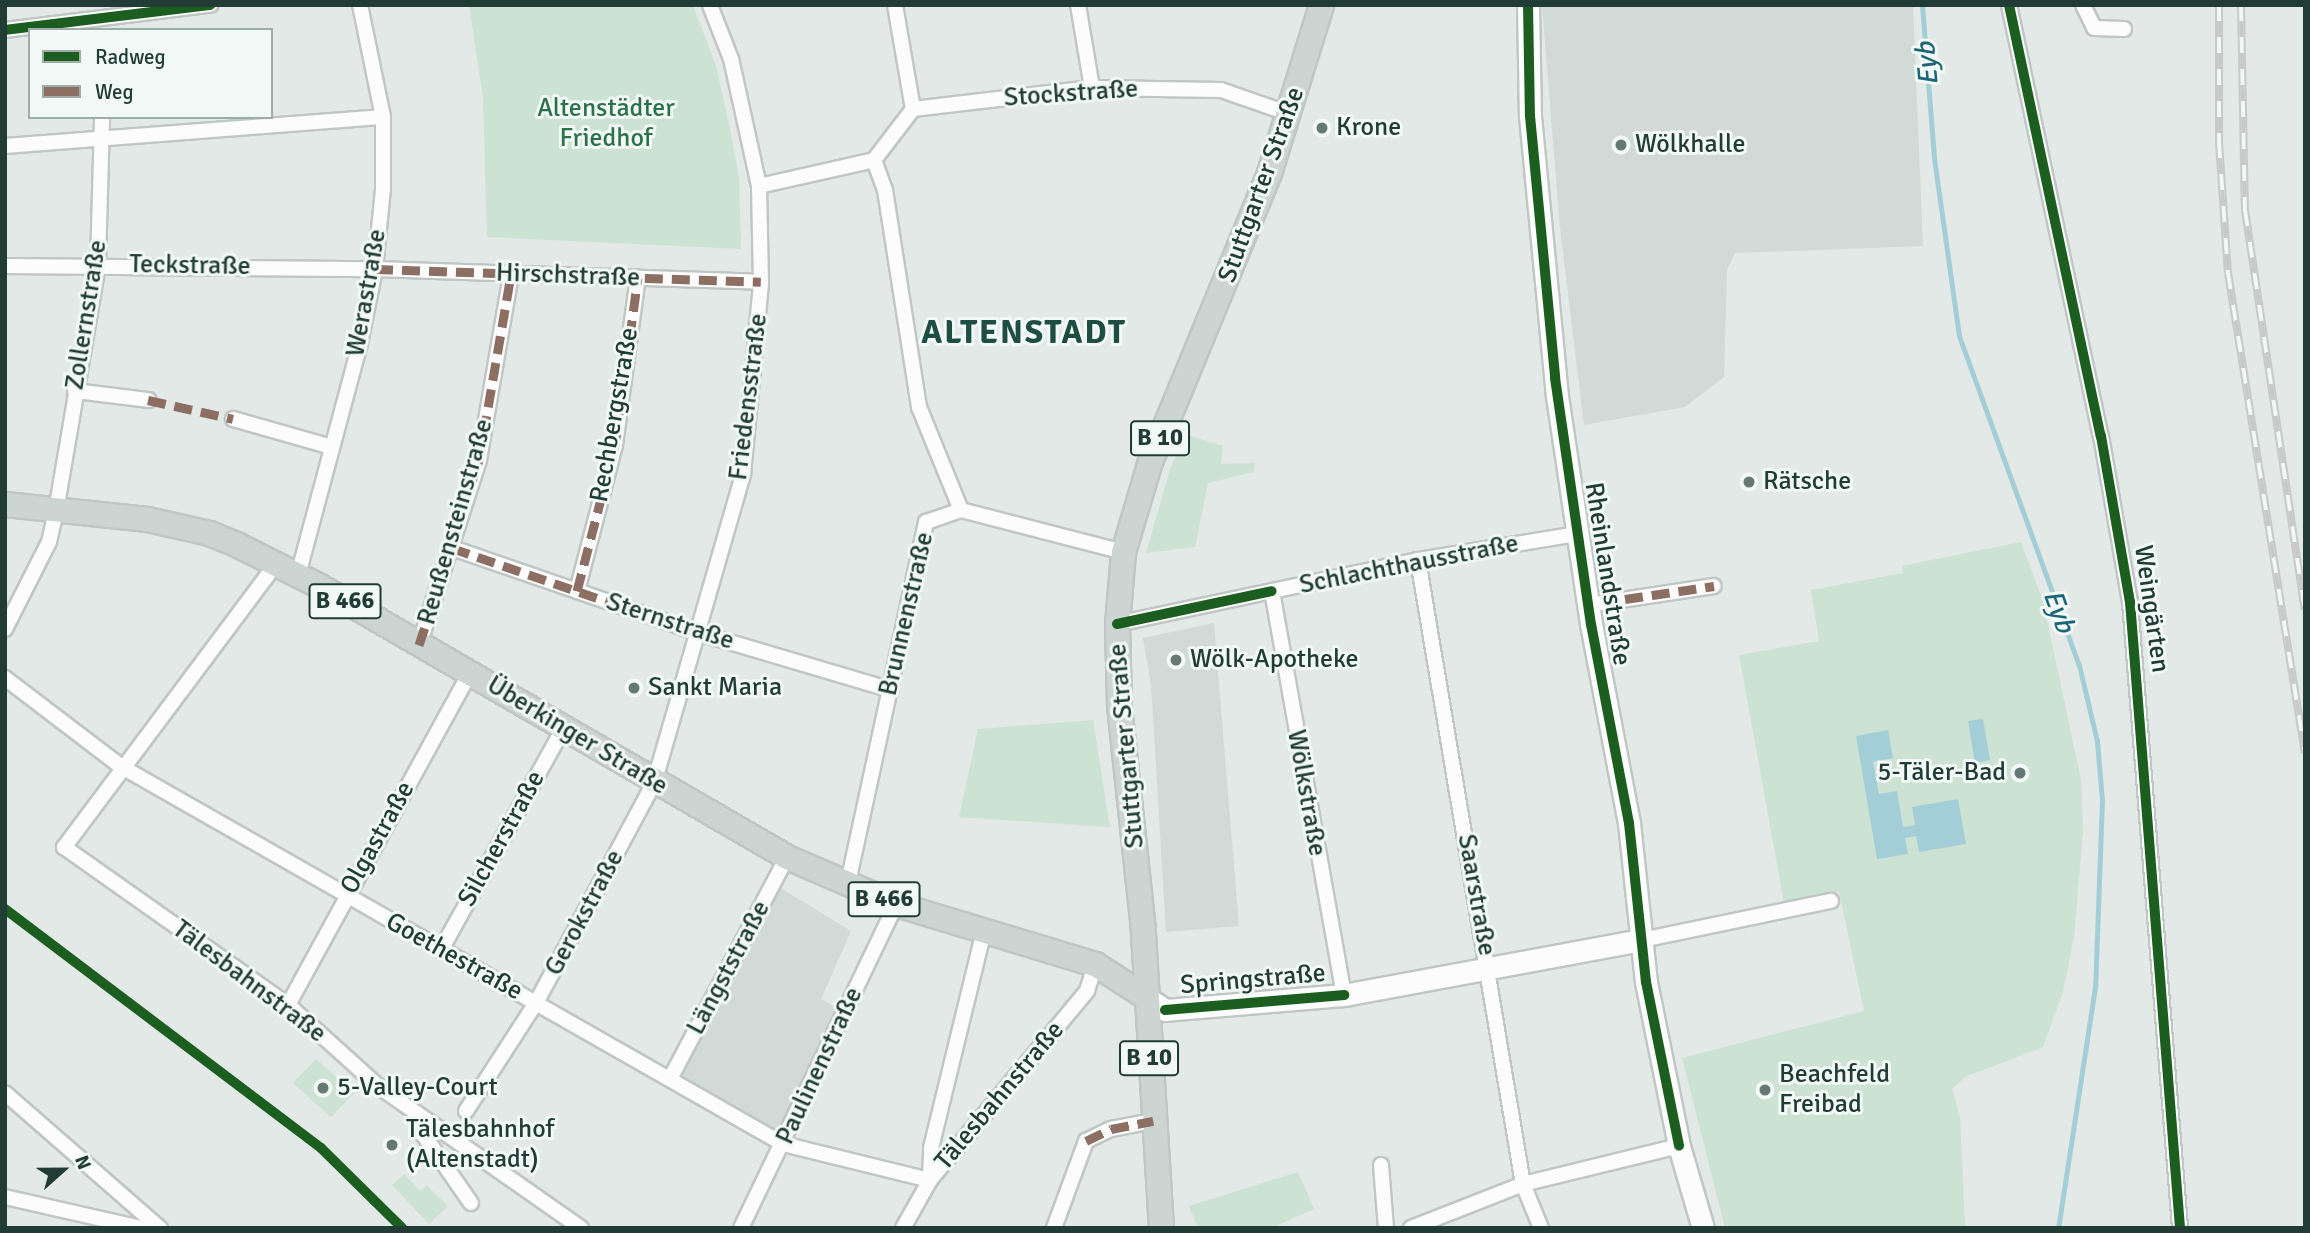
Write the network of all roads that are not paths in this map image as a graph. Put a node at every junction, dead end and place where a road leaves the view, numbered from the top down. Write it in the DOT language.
graph roads {
  1 [pos="210,5"];
  2 [pos="360,5"];
  3 [pos="710,5"];
  4 [pos="895,5"];
  5 [pos="1078,5"];
  6 [pos="1321,5"];
  7 [pos="1528,5"];
  8 [pos="2009,5"];
  9 [pos="2083,5"];
  10 [pos="99,25"];
  11 [pos="43,28"];
  12 [pos="28,29"];
  13 [pos="2124,29"];
  14 [pos="5,30"];
  15 [pos="1092,88"];
  16 [pos="913,109"];
  17 [pos="1290,114"];
  18 [pos="383,117"];
  19 [pos="102,119"];
  20 [pos="103,141"];
  21 [pos="5,146"];
  22 [pos="874,160"];
  23 [pos="758,186"];
  24 [pos="98,264"];
  25 [pos="5,266"];
  26 [pos="375,269"];
  27 [pos="511,274"];
  28 [pos="638,278"];
  29 [pos="761,282"];
  30 [pos="75,390"];
  31 [pos="148,400"];
  32 [pos="233,419"];
  33 [pos="332,447"];
  34 [pos="5,504"];
  35 [pos="961,510"];
  36 [pos="56,511"];
  37 [pos="1577,534"];
  38 [pos="452,548"];
  39 [pos="1123,552"];
  40 [pos="1418,560"];
  41 [pos="276,564"];
  42 [pos="298,575"];
  43 [pos="1714,586"];
  44 [pos="577,591"];
  45 [pos="1272,591"];
  46 [pos="1588,605"];
  47 [pos="1117,624"];
  48 [pos="5,629"];
  49 [pos="698,633"];
  50 [pos="419,645"];
  51 [pos="470,673"];
  52 [pos="5,678"];
  53 [pos="891,690"];
  54 [pos="563,729"];
  55 [pos="122,767"];
  56 [pos="654,783"];
  57 [pos="787,857"];
  58 [pos="848,884"];
  59 [pos="345,897"];
  60 [pos="1831,901"];
  61 [pos="896,904"];
  62 [pos="984,931"];
  63 [pos="1642,940"];
  64 [pos="441,950"];
  65 [pos="1095,964"];
  66 [pos="1489,971"];
  67 [pos="1143,995"];
  68 [pos="1343,995"];
  69 [pos="536,1003"];
  70 [pos="289,1005"];
  71 [pos="670,1079"];
  72 [pos="5,1094"];
  73 [pos="466,1111"];
  74 [pos="1153,1121"];
  75 [pos="429,1123"];
  76 [pos="783,1144"];
  77 [pos="1679,1146"];
  78 [pos="1381,1166"];
  79 [pos="930,1180"];
  80 [pos="1523,1184"];
  81 [pos="5,1197"];
  82 [pos="471,1203"];
  83 [pos="142,1228"];
  84 [pos="160,1228"];
  85 [pos="581,1228"];
  86 [pos="741,1228"];
  87 [pos="903,1228"];
  88 [pos="1054,1228"];
  89 [pos="1161,1228"];
  90 [pos="1386,1228"];
  91 [pos="1411,1228"];
  92 [pos="1541,1228"];
  93 [pos="1703,1228"];
  94 [pos="2180,1228"];
  1 -- 10 [label="street"];
  2 -- 18 [label="street, Werastraße"];
  3 -- 23 [label="street, Friedensstraße"];
  4 -- 16 [label="street"];
  5 -- 15 [label="street"];
  6 -- 17 [label="main road, Stuttgarter Straße / B 10"];
  7 -- 37 [label="main road, Rheinlandstraße"];
  8 -- 94 [label="street, Weingärten"];
  9 -- 13 [label="street"];
  10 -- 11 [label="street"];
  12 -- 14 [label="street"];
  15 -- 16 [label="street, Stockstraße"];
  15 -- 17 [label="street, Stockstraße"];
  16 -- 22 [label="street"];
  17 -- 39 [label="main road, Stuttgarter Straße / B 10"];
  18 -- 20 [label="street"];
  18 -- 26 [label="street, Werastraße"];
  19 -- 20 [label="street, Zollernstraße"];
  20 -- 21 [label="street"];
  20 -- 24 [label="street, Zollernstraße"];
  22 -- 23 [label="street"];
  22 -- 35 [label="street, Brunnenstraße"];
  23 -- 29 [label="street, Friedensstraße"];
  24 -- 25 [label="street, Teckstraße"];
  24 -- 26 [label="street, Teckstraße"];
  24 -- 30 [label="street, Zollernstraße"];
  26 -- 27 [label="street, Hirschstraße"];
  26 -- 33 [label="street, Werastraße"];
  27 -- 28 [label="street, Hirschstraße"];
  27 -- 38 [label="street, Reußensteinstraße"];
  28 -- 29 [label="street, Hirschstraße"];
  28 -- 44 [label="street, Rechbergstraße"];
  29 -- 49 [label="street, Friedensstraße"];
  30 -- 31 [label="street"];
  30 -- 36 [label="street, Zollernstraße"];
  32 -- 33 [label="street"];
  33 -- 42 [label="street, Werastraße"];
  34 -- 36 [label="main road, Überkinger Straße / B 466"];
  35 -- 39 [label="street"];
  35 -- 53 [label="street, Brunnenstraße"];
  36 -- 41 [label="main road, Überkinger Straße / B 466"];
  36 -- 48 [label="street, Zollernstraße"];
  37 -- 40 [label="street, Schlachthausstraße"];
  37 -- 46 [label="main road, Rheinlandstraße"];
  38 -- 44 [label="street, Sternstraße"];
  38 -- 50 [label="street, Reußensteinstraße"];
  39 -- 47 [label="main road, Stuttgarter Straße / B 10"];
  40 -- 45 [label="street, Schlachthausstraße"];
  40 -- 66 [label="street, Saarstraße"];
  41 -- 42 [label="main road, Überkinger Straße / B 466"];
  41 -- 55 [label="street"];
  42 -- 50 [label="main road, Überkinger Straße / B 466"];
  43 -- 46 [label="street"];
  44 -- 49 [label="street, Sternstraße"];
  45 -- 47 [label="street, Schlachthausstraße"];
  45 -- 68 [label="street, Wölkstraße"];
  46 -- 63 [label="main road, Rheinlandstraße"];
  47 -- 67 [label="main road, Stuttgarter Straße / B 10"];
  49 -- 53 [label="street, Sternstraße"];
  49 -- 56 [label="street, Friedensstraße"];
  50 -- 51 [label="main road, Überkinger Straße / B 466"];
  51 -- 54 [label="main road, Überkinger Straße / B 466"];
  51 -- 59 [label="street, Olgastraße"];
  52 -- 55 [label="street, Goethestraße"];
  53 -- 58 [label="street, Brunnenstraße"];
  54 -- 56 [label="main road, Überkinger Straße / B 466"];
  54 -- 64 [label="street, Silcherstraße"];
  55 -- 59 [label="street, Goethestraße"];
  55 -- 70 [label="street, Tälesbahnstraße"];
  56 -- 57 [label="main road, Überkinger Straße / B 466"];
  56 -- 69 [label="street, Gerokstraße"];
  57 -- 58 [label="main road, Überkinger Straße / B 466"];
  57 -- 71 [label="street, Längststraße"];
  58 -- 61 [label="main road, Überkinger Straße / B 466"];
  59 -- 64 [label="street, Goethestraße"];
  59 -- 70 [label="street, Olgastraße"];
  60 -- 63 [label="street, Springstraße"];
  61 -- 62 [label="main road, Überkinger Straße / B 466"];
  61 -- 76 [label="street, Paulinenstraße"];
  62 -- 65 [label="main road, Überkinger Straße / B 466"];
  62 -- 79 [label="street"];
  63 -- 66 [label="main road, Springstraße"];
  63 -- 77 [label="main road, Rheinlandstraße"];
  64 -- 69 [label="street, Goethestraße"];
  65 -- 67 [label="main road, Überkinger Straße / B 466"];
  65 -- 79 [label="street, Tälesbahnstraße"];
  66 -- 68 [label="main road, Springstraße"];
  66 -- 80 [label="street, Saarstraße"];
  67 -- 68 [label="main road, Springstraße"];
  67 -- 74 [label="main road, Stuttgarter Straße / B 10"];
  69 -- 71 [label="street, Goethestraße"];
  69 -- 73 [label="street, Gerokstraße"];
  70 -- 75 [label="street, Tälesbahnstraße"];
  71 -- 76 [label="street, Goethestraße"];
  72 -- 84 [label="street"];
  74 -- 88 [label="street"];
  74 -- 89 [label="main road, Stuttgarter Straße / B 10"];
  75 -- 82 [label="street"];
  75 -- 85 [label="street, Tälesbahnstraße"];
  76 -- 79 [label="street, Goethestraße"];
  76 -- 86 [label="street, Paulinenstraße"];
  77 -- 80 [label="street"];
  77 -- 93 [label="main road, Rheinlandstraße"];
  78 -- 90 [label="street"];
  79 -- 87 [label="street, Tälesbahnstraße"];
  80 -- 91 [label="street"];
  80 -- 92 [label="street, Saarstraße"];
  81 -- 83 [label="street"];
}
